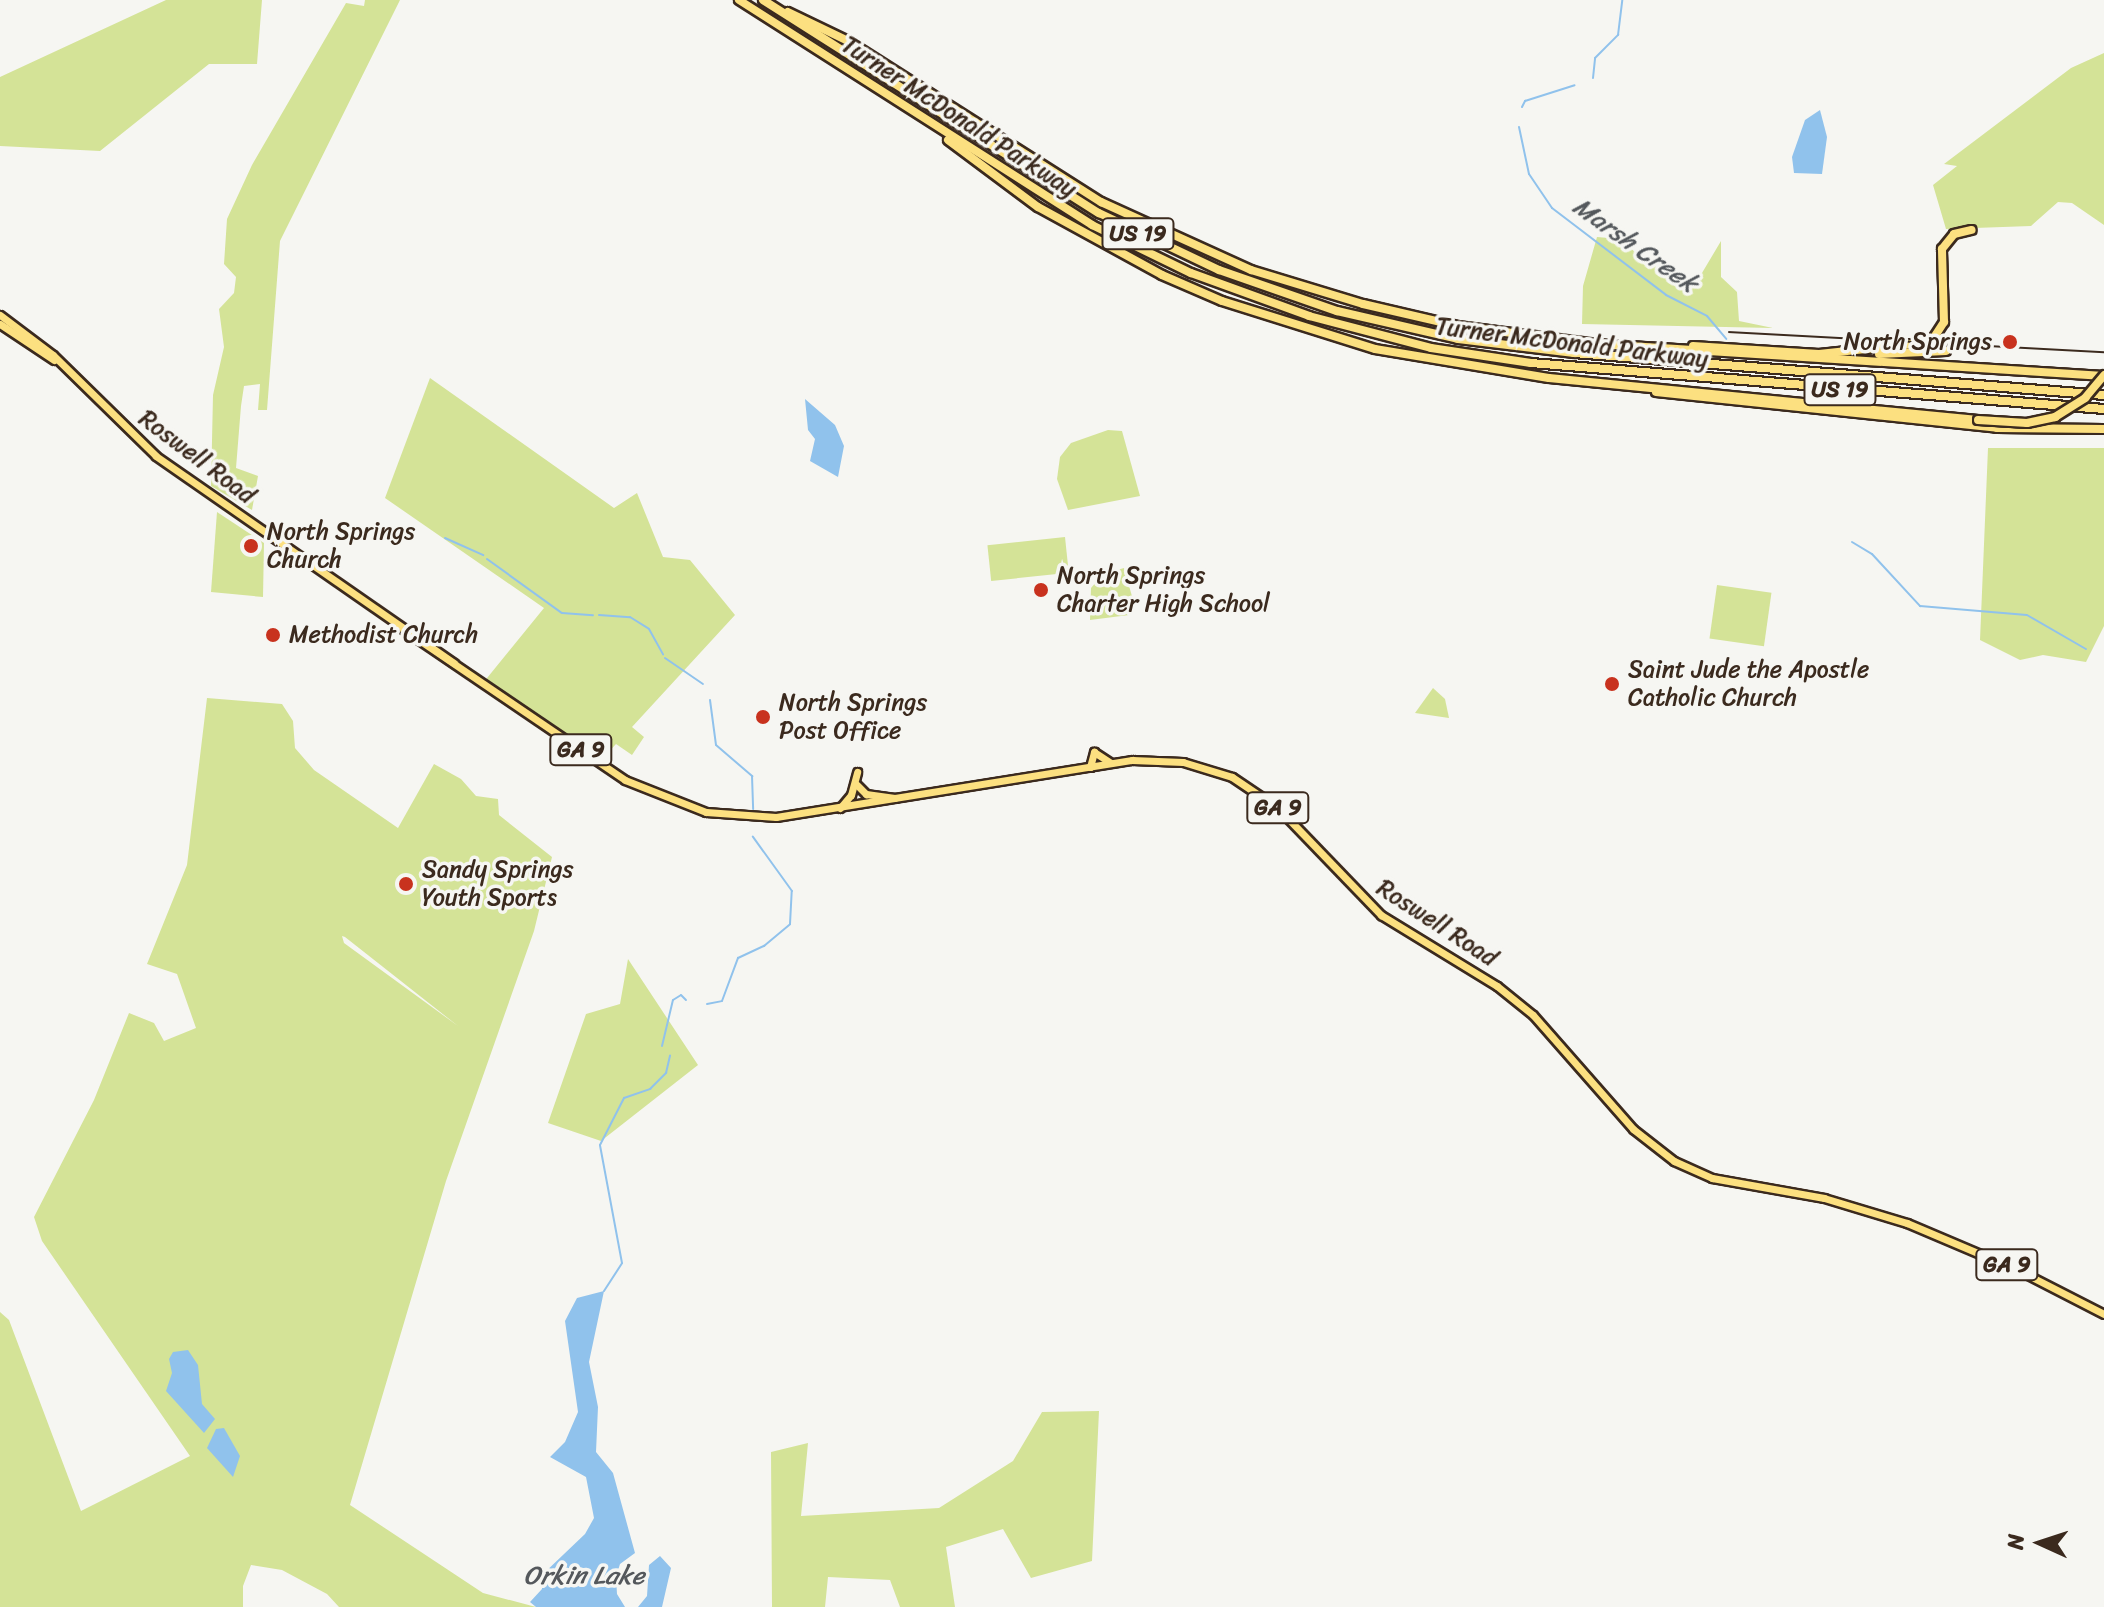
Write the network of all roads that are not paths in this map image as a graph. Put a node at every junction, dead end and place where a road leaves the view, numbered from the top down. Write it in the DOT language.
graph roads {
  1 [pos="739,0"];
  2 [pos="763,0"];
  3 [pos="779,10"];
  4 [pos="936,128"];
  5 [pos="1972,230"];
  6 [pos="0,315"];
  7 [pos="0,324"];
  8 [pos="1634,347"];
  9 [pos="1946,351"];
  10 [pos="1839,353"];
  11 [pos="54,360"];
  12 [pos="2104,376"];
  13 [pos="1596,382"];
  14 [pos="2104,395"];
  15 [pos="2104,409"];
  16 [pos="2104,429"];
  17 [pos="1111,763"];
  18 [pos="1090,767"];
  19 [pos="857,772"];
  20 [pos="857,785"];
  21 [pos="897,799"];
  22 [pos="840,808"];
  23 [pos="2104,1314"];
  1 -- 4 [label="highway, Turner McDonald Parkway / US 19"];
  2 -- 3 [label="highway, Turner McDonald Parkway / US 19"];
  3 -- 8 [label="highway"];
  3 -- 14 [label="highway, Turner McDonald Parkway / US 19"];
  4 -- 13 [label="highway"];
  4 -- 15 [label="highway, Turner McDonald Parkway / US 19"];
  5 -- 10 [label="highway"];
  6 -- 11 [label="main road, Roswell Road / GA 9"];
  7 -- 11 [label="main road, Roswell Road / GA 9"];
  8 -- 10 [label="highway"];
  8 -- 12 [label="highway"];
  9 -- 10 [label="highway"];
  11 -- 22 [label="main road, Roswell Road / GA 9"];
  12 -- 13 [label="highway, bridge"];
  13 -- 16 [label="highway"];
  17 -- 18 [label="main road, Roswell Road / GA 9"];
  17 -- 18 [label="main road"];
  17 -- 23 [label="main road, Roswell Road / GA 9"];
  18 -- 21 [label="main road, Roswell Road / GA 9"];
  19 -- 22 [label="main road"];
  20 -- 21 [label="main road"];
  21 -- 22 [label="main road, Roswell Road / GA 9"];
}
